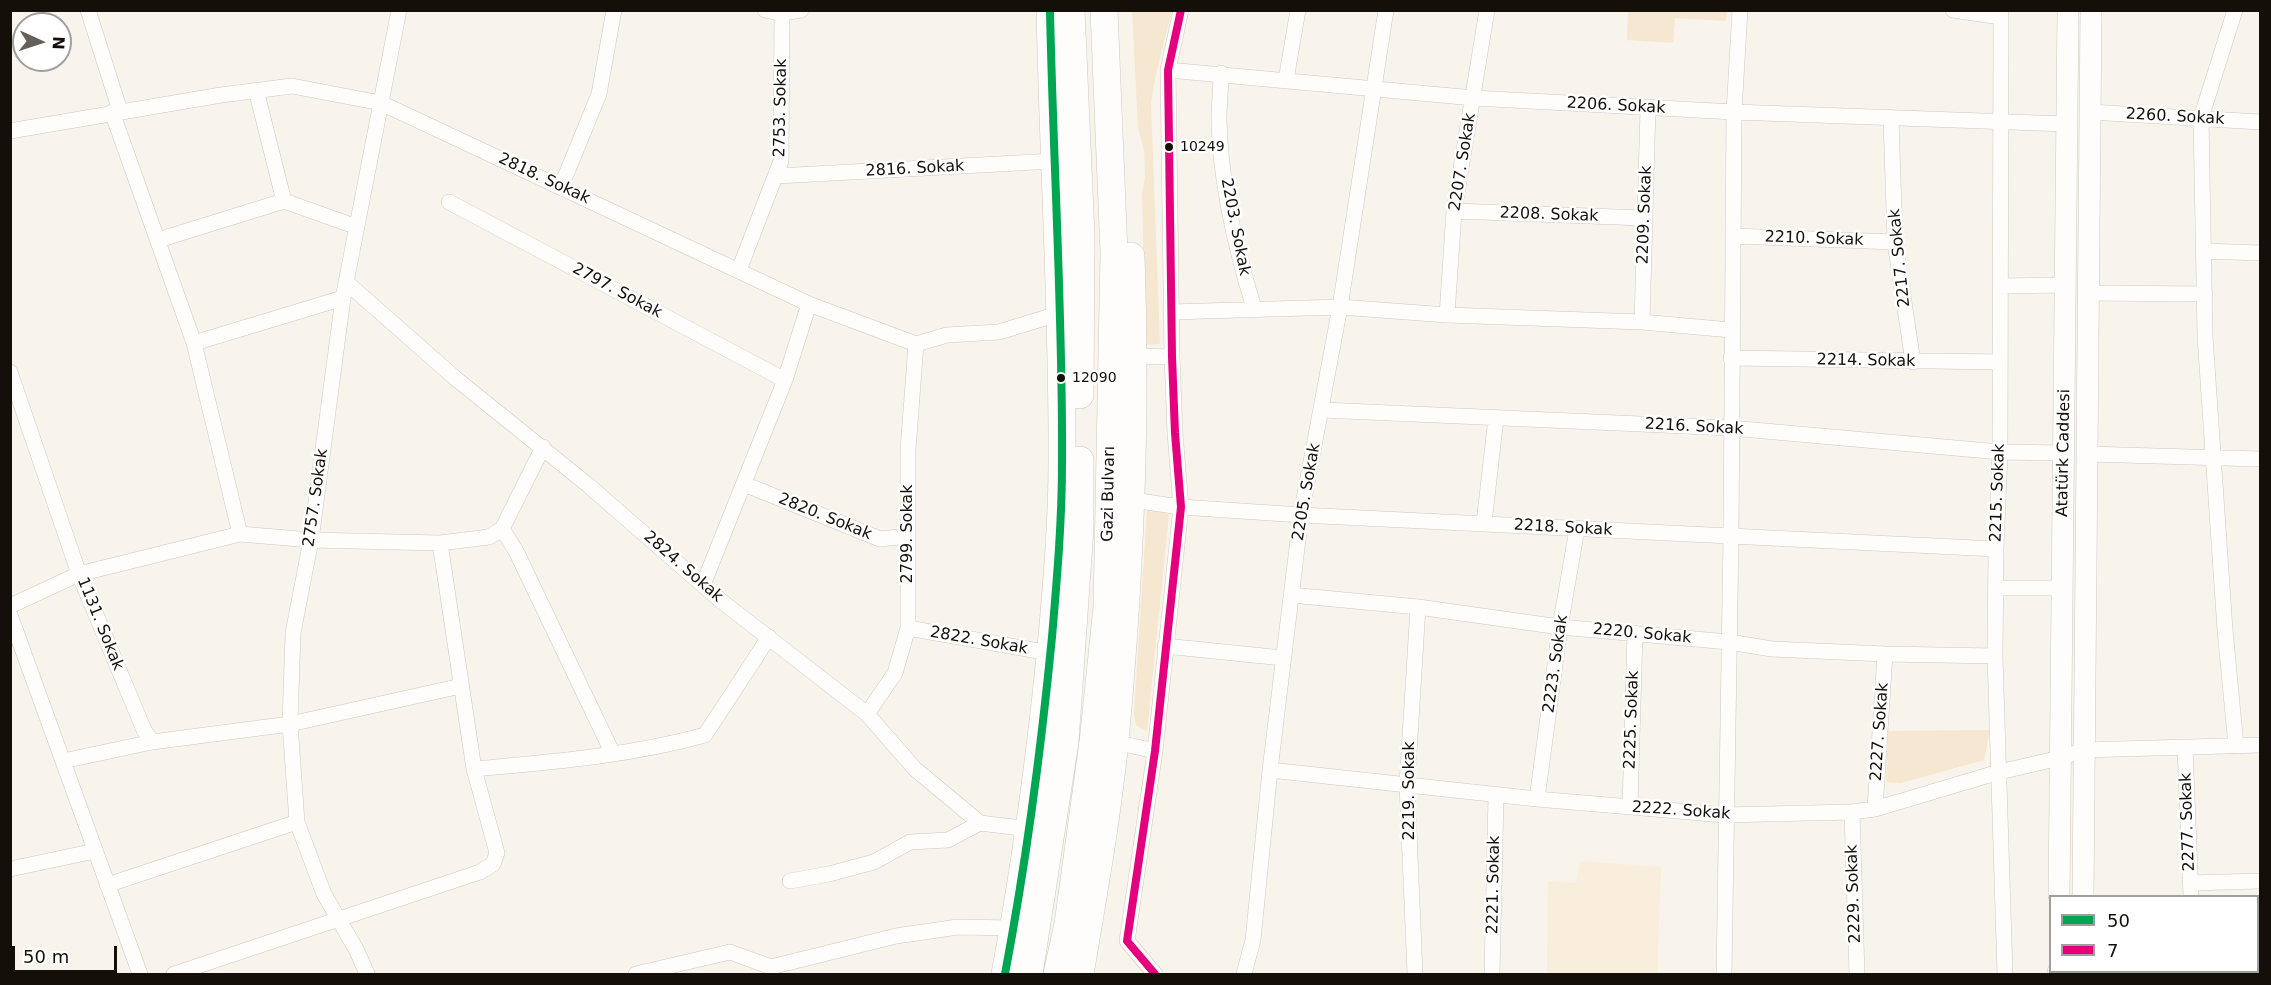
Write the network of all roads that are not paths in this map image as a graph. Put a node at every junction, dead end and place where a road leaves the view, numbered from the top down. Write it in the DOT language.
graph roads {
  1 [pos="88,10"];
  2 [pos="399,10"];
  3 [pos="614,10"];
  4 [pos="765,10"];
  5 [pos="801,10"];
  6 [pos="1050,10"];
  7 [pos="1071,10"];
  8 [pos="1104,10"];
  9 [pos="1122,10"];
  10 [pos="1181,10"];
  11 [pos="1298,10"];
  12 [pos="1386,10"];
  13 [pos="1486,10"];
  14 [pos="1740,10"];
  15 [pos="1953,10"];
  16 [pos="2068,10"];
  17 [pos="2091,10"];
  18 [pos="2235,10"];
  19 [pos="782,12"];
  20 [pos="2001,14"];
  21 [pos="1168,70"];
  22 [pos="1221,73"];
  23 [pos="1286,80"];
  24 [pos="1372,88"];
  25 [pos="256,90"];
  26 [pos="1474,98"];
  27 [pos="381,103"];
  28 [pos="1648,108"];
  29 [pos="1126,110"];
  30 [pos="116,112"];
  31 [pos="1734,112"];
  32 [pos="2090,112"];
  33 [pos="2200,118"];
  34 [pos="1891,119"];
  35 [pos="2260,122"];
  36 [pos="2000,123"];
  37 [pos="2066,124"];
  38 [pos="10,131"];
  39 [pos="1054,161"];
  40 [pos="1112,168"];
  41 [pos="777,176"];
  42 [pos="561,187"];
  43 [pos="284,201"];
  44 [pos="449,202"];
  45 [pos="1454,211"];
  46 [pos="1644,218"];
  47 [pos="357,227"];
  48 [pos="1130,227"];
  49 [pos="1081,234"];
  50 [pos="1733,236"];
  51 [pos="158,240"];
  52 [pos="1895,242"];
  53 [pos="2204,251"];
  54 [pos="2260,253"];
  55 [pos="739,270"];
  56 [pos="346,282"];
  57 [pos="2064,285"];
  58 [pos="2000,286"];
  59 [pos="2088,292"];
  60 [pos="2205,294"];
  61 [pos="343,298"];
  62 [pos="809,304"];
  63 [pos="1340,307"];
  64 [pos="1254,308"];
  65 [pos="1171,312"];
  66 [pos="1061,313"];
  67 [pos="1447,315"];
  68 [pos="1642,322"];
  69 [pos="1731,330"];
  70 [pos="195,343"];
  71 [pos="916,344"];
  72 [pos="1134,356"];
  73 [pos="1172,357"];
  74 [pos="1731,358"];
  75 [pos="1913,362"];
  76 [pos="2000,362"];
  77 [pos="10,372"];
  78 [pos="785,380"];
  79 [pos="1322,410"];
  80 [pos="17,411"];
  81 [pos="1496,417"];
  82 [pos="1731,428"];
  83 [pos="543,447"];
  84 [pos="2000,452"];
  85 [pos="2064,453"];
  86 [pos="2087,454"];
  87 [pos="2215,458"];
  88 [pos="2260,459"];
  89 [pos="744,484"];
  90 [pos="1132,500"];
  91 [pos="1181,507"];
  92 [pos="1301,515"];
  93 [pos="1484,523"];
  94 [pos="1577,529"];
  95 [pos="502,530"];
  96 [pos="240,534"];
  97 [pos="908,536"];
  98 [pos="1731,536"];
  99 [pos="311,540"];
  100 [pos="440,543"];
  101 [pos="1996,549"];
  102 [pos="80,574"];
  103 [pos="703,585"];
  104 [pos="1996,588"];
  105 [pos="2062,588"];
  106 [pos="1291,595"];
  107 [pos="10,606"];
  108 [pos="1418,607"];
  109 [pos="10,615"];
  110 [pos="1560,627"];
  111 [pos="908,628"];
  112 [pos="1635,633"];
  113 [pos="769,638"];
  114 [pos="1729,642"];
  115 [pos="1165,646"];
  116 [pos="1050,653"];
  117 [pos="1885,654"];
  118 [pos="1995,657"];
  119 [pos="1283,658"];
  120 [pos="461,686"];
  121 [pos="867,714"];
  122 [pos="290,724"];
  123 [pos="152,742"];
  124 [pos="1115,742"];
  125 [pos="2260,745"];
  126 [pos="2236,746"];
  127 [pos="2185,748"];
  128 [pos="2084,750"];
  129 [pos="1155,751"];
  130 [pos="613,754"];
  131 [pos="2060,758"];
  132 [pos="63,761"];
  133 [pos="474,770"];
  134 [pos="1270,770"];
  135 [pos="1999,772"];
  136 [pos="1407,785"];
  137 [pos="1496,795"];
  138 [pos="1537,799"];
  139 [pos="1630,807"];
  140 [pos="1875,809"];
  141 [pos="1852,813"];
  142 [pos="1725,816"];
  143 [pos="297,822"];
  144 [pos="980,823"];
  145 [pos="1029,829"];
  146 [pos="95,852"];
  147 [pos="10,869"];
  148 [pos="790,881"];
  149 [pos="2260,881"];
  150 [pos="107,885"];
  151 [pos="2190,890"];
  152 [pos="2059,895"];
  153 [pos="2083,895"];
  154 [pos="340,921"];
  155 [pos="1014,928"];
  156 [pos="668,970"];
  157 [pos="766,970"];
  158 [pos="140,975"];
  159 [pos="174,975"];
  160 [pos="368,975"];
  161 [pos="636,975"];
  162 [pos="1005,975"];
  163 [pos="1029,975"];
  164 [pos="1057,975"];
  165 [pos="1080,975"];
  166 [pos="1155,975"];
  167 [pos="1244,975"];
  168 [pos="1415,975"];
  169 [pos="1492,975"];
  170 [pos="1724,975"];
  171 [pos="1857,975"];
  172 [pos="2005,975"];
  1 -- 30 [label="street"];
  2 -- 27 [label="street, 2757. Sokak"];
  3 -- 42 [label="street"];
  4 -- 19 [label="street"];
  5 -- 19 [label="street"];
  6 -- 39 [label="highway"];
  7 -- 49 [label="highway, Gazi Bulvarı"];
  8 -- 40 [label="highway, Gazi Bulvarı"];
  9 -- 29 [label="highway"];
  10 -- 21 [label="street"];
  11 -- 23 [label="street"];
  12 -- 24 [label="street, 2205. Sokak"];
  13 -- 26 [label="street, 2207. Sokak"];
  14 -- 31 [label="street"];
  15 -- 20 [label="street"];
  16 -- 37 [label="main road, Atatürk Caddesi"];
  17 -- 32 [label="main road, Atatürk Caddesi"];
  18 -- 33 [label="street"];
  19 -- 41 [label="street, 2753. Sokak"];
  20 -- 36 [label="street, 2215. Sokak"];
  21 -- 22 [label="street, 2206. Sokak"];
  21 -- 65 [label="street"];
  22 -- 23 [label="street, 2206. Sokak"];
  22 -- 64 [label="street, 2203. Sokak"];
  23 -- 24 [label="street, 2206. Sokak"];
  24 -- 26 [label="street, 2206. Sokak"];
  24 -- 63 [label="street, 2205. Sokak"];
  25 -- 27 [label="street, 2818. Sokak"];
  25 -- 30 [label="street, 2818. Sokak"];
  25 -- 43 [label="street"];
  26 -- 28 [label="street, 2206. Sokak"];
  26 -- 45 [label="street, 2207. Sokak"];
  27 -- 42 [label="street, 2818. Sokak"];
  27 -- 47 [label="street, 2757. Sokak"];
  28 -- 31 [label="street, 2206. Sokak"];
  28 -- 46 [label="street, 2209. Sokak"];
  29 -- 40 [label="highway"];
  29 -- 48 [label="highway"];
  30 -- 38 [label="street, 2818. Sokak"];
  30 -- 51 [label="street"];
  31 -- 34 [label="street, 2206. Sokak"];
  31 -- 50 [label="street"];
  32 -- 33 [label="street, 2260. Sokak"];
  32 -- 59 [label="main road, Atatürk Caddesi"];
  33 -- 35 [label="street, 2260. Sokak"];
  33 -- 53 [label="street"];
  34 -- 36 [label="street, 2206. Sokak"];
  34 -- 52 [label="street, 2217. Sokak"];
  36 -- 37 [label="street, 2206. Sokak"];
  36 -- 58 [label="street, 2215. Sokak"];
  37 -- 57 [label="main road, Atatürk Caddesi"];
  39 -- 41 [label="street, 2816. Sokak"];
  39 -- 49 [label="highway"];
  39 -- 66 [label="highway"];
  40 -- 48 [label="highway"];
  40 -- 164 [label="highway, Gazi Bulvarı"];
  41 -- 55 [label="street, 2753. Sokak"];
  42 -- 55 [label="street, 2818. Sokak"];
  43 -- 47 [label="street"];
  43 -- 51 [label="street"];
  44 -- 78 [label="street, 2797. Sokak"];
  45 -- 46 [label="street, 2208. Sokak"];
  45 -- 67 [label="street, 2207. Sokak"];
  46 -- 68 [label="street, 2209. Sokak"];
  47 -- 56 [label="street, 2757. Sokak"];
  48 -- 72 [label="highway"];
  49 -- 66 [label="highway"];
  49 -- 163 [label="highway, Gazi Bulvarı"];
  50 -- 52 [label="street, 2210. Sokak"];
  50 -- 69 [label="street"];
  51 -- 70 [label="street"];
  52 -- 75 [label="street, 2217. Sokak"];
  53 -- 54 [label="street"];
  53 -- 60 [label="street"];
  55 -- 62 [label="street, 2818. Sokak"];
  56 -- 61 [label="street, 2757. Sokak"];
  56 -- 83 [label="street, 2824. Sokak"];
  57 -- 58 [label="street"];
  57 -- 85 [label="main road, Atatürk Caddesi"];
  58 -- 76 [label="street, 2215. Sokak"];
  59 -- 60 [label="street"];
  59 -- 86 [label="main road, Atatürk Caddesi"];
  60 -- 87 [label="street"];
  61 -- 70 [label="street"];
  61 -- 99 [label="street, 2757. Sokak"];
  62 -- 71 [label="street, 2818. Sokak"];
  62 -- 78 [label="street"];
  63 -- 64 [label="street"];
  63 -- 67 [label="street"];
  63 -- 79 [label="street, 2205. Sokak"];
  64 -- 65 [label="street"];
  65 -- 73 [label="street"];
  66 -- 71 [label="street"];
  66 -- 116 [label="highway"];
  67 -- 68 [label="street"];
  68 -- 69 [label="street"];
  69 -- 74 [label="street"];
  70 -- 96 [label="street"];
  71 -- 97 [label="street, 2799. Sokak"];
  72 -- 73 [label="street"];
  72 -- 90 [label="highway"];
  73 -- 91 [label="street"];
  74 -- 75 [label="street, 2214. Sokak"];
  74 -- 82 [label="street"];
  75 -- 76 [label="street, 2214. Sokak"];
  76 -- 84 [label="street, 2215. Sokak"];
  77 -- 80 [label="street, 1131. Sokak"];
  78 -- 89 [label="street"];
  79 -- 81 [label="street, 2216. Sokak"];
  79 -- 92 [label="street, 2205. Sokak"];
  80 -- 102 [label="street, 1131. Sokak"];
  81 -- 82 [label="street, 2216. Sokak"];
  81 -- 93 [label="street"];
  82 -- 84 [label="street, 2216. Sokak"];
  82 -- 98 [label="street"];
  83 -- 95 [label="street"];
  83 -- 103 [label="street, 2824. Sokak"];
  84 -- 85 [label="street, 2216. Sokak"];
  84 -- 101 [label="street, 2215. Sokak"];
  85 -- 105 [label="main road, Atatürk Caddesi"];
  86 -- 87 [label="street"];
  86 -- 128 [label="main road, Atatürk Caddesi"];
  87 -- 88 [label="street"];
  87 -- 126 [label="street"];
  89 -- 97 [label="street, 2820. Sokak"];
  89 -- 103 [label="street"];
  90 -- 91 [label="street, 2218. Sokak"];
  90 -- 124 [label="highway"];
  91 -- 92 [label="street, 2218. Sokak"];
  91 -- 115 [label="street"];
  92 -- 93 [label="street, 2218. Sokak"];
  92 -- 106 [label="street, 2205. Sokak"];
  93 -- 94 [label="street, 2218. Sokak"];
  94 -- 98 [label="street, 2218. Sokak"];
  94 -- 110 [label="street, 2223. Sokak"];
  95 -- 100 [label="street"];
  95 -- 130 [label="street"];
  96 -- 99 [label="street"];
  96 -- 102 [label="street"];
  97 -- 111 [label="street, 2799. Sokak"];
  98 -- 101 [label="street, 2218. Sokak"];
  98 -- 114 [label="street"];
  99 -- 100 [label="street"];
  99 -- 122 [label="street, 2757. Sokak"];
  100 -- 120 [label="street"];
  101 -- 104 [label="street, 2215. Sokak"];
  102 -- 107 [label="street"];
  102 -- 123 [label="street, 1131. Sokak"];
  103 -- 113 [label="street, 2824. Sokak"];
  104 -- 105 [label="street"];
  104 -- 118 [label="street, 2215. Sokak"];
  105 -- 131 [label="main road, Atatürk Caddesi"];
  106 -- 108 [label="street, 2220. Sokak"];
  106 -- 119 [label="street, 2205. Sokak"];
  108 -- 110 [label="street, 2220. Sokak"];
  108 -- 136 [label="street, 2219. Sokak"];
  109 -- 132 [label="street"];
  110 -- 112 [label="street, 2220. Sokak"];
  110 -- 138 [label="street, 2223. Sokak"];
  111 -- 116 [label="street, 2822. Sokak"];
  111 -- 121 [label="street, 2799. Sokak"];
  112 -- 114 [label="street, 2220. Sokak"];
  112 -- 139 [label="street, 2225. Sokak"];
  113 -- 121 [label="street, 2824. Sokak"];
  113 -- 130 [label="street"];
  114 -- 117 [label="street, 2220. Sokak"];
  114 -- 142 [label="street"];
  115 -- 119 [label="street"];
  115 -- 129 [label="street"];
  116 -- 145 [label="highway"];
  117 -- 118 [label="street, 2220. Sokak"];
  117 -- 140 [label="street, 2227. Sokak"];
  118 -- 135 [label="street, 2215. Sokak"];
  119 -- 134 [label="street, 2205. Sokak"];
  120 -- 122 [label="street"];
  120 -- 133 [label="street"];
  121 -- 144 [label="street, 2824. Sokak"];
  122 -- 123 [label="street"];
  122 -- 143 [label="street, 2757. Sokak"];
  123 -- 132 [label="street"];
  124 -- 129 [label="street"];
  124 -- 165 [label="highway"];
  125 -- 126 [label="street, 2222. Sokak"];
  126 -- 127 [label="street, 2222. Sokak"];
  127 -- 128 [label="street, 2222. Sokak"];
  127 -- 151 [label="street, 2277. Sokak"];
  128 -- 131 [label="street, 2222. Sokak"];
  128 -- 153 [label="main road, Atatürk Caddesi"];
  129 -- 166 [label="street"];
  130 -- 133 [label="street"];
  131 -- 135 [label="street, 2222. Sokak"];
  131 -- 152 [label="main road, Atatürk Caddesi"];
  132 -- 146 [label="street"];
  133 -- 154 [label="street"];
  134 -- 136 [label="street, 2222. Sokak"];
  134 -- 167 [label="street, 2205. Sokak"];
  135 -- 140 [label="street, 2222. Sokak"];
  135 -- 172 [label="street, 2215. Sokak"];
  136 -- 137 [label="street, 2222. Sokak"];
  136 -- 168 [label="street, 2219. Sokak"];
  137 -- 138 [label="street, 2222. Sokak"];
  137 -- 169 [label="street, 2221. Sokak"];
  138 -- 139 [label="street, 2222. Sokak"];
  139 -- 142 [label="street, 2222. Sokak"];
  140 -- 141 [label="street, 2222. Sokak"];
  141 -- 142 [label="street, 2222. Sokak"];
  141 -- 171 [label="street, 2229. Sokak"];
  142 -- 170 [label="street"];
  143 -- 150 [label="street"];
  143 -- 154 [label="street, 2757. Sokak"];
  144 -- 145 [label="street"];
  144 -- 148 [label="street"];
  145 -- 155 [label="highway"];
  146 -- 147 [label="street"];
  146 -- 150 [label="street"];
  149 -- 151 [label="street"];
  150 -- 158 [label="street"];
  154 -- 159 [label="street"];
  154 -- 160 [label="street, 2757. Sokak"];
  155 -- 157 [label="street"];
  155 -- 162 [label="highway"];
  156 -- 157 [label="street"];
  156 -- 161 [label="street"];
}
